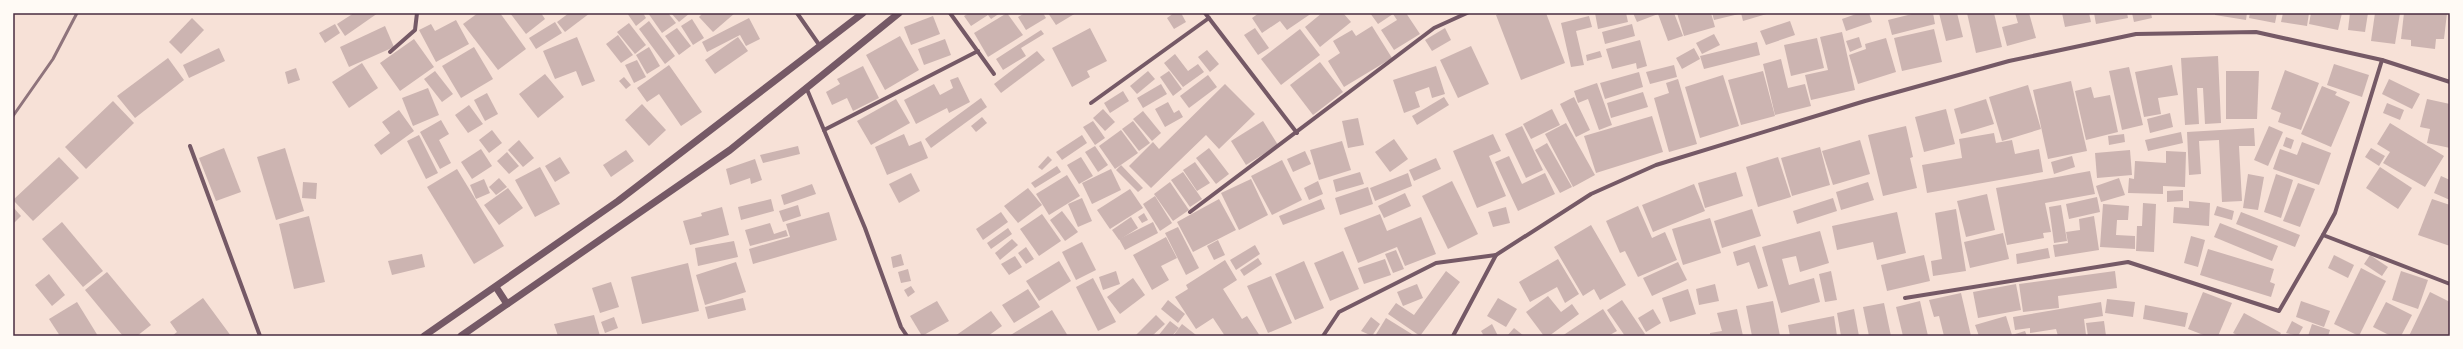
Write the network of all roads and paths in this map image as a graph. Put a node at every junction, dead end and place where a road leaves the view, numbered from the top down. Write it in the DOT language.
graph roads {
  1 [pos="417,13"];
  2 [pos="797,13"];
  3 [pos="863,13"];
  4 [pos="899,13"];
  5 [pos="950,13"];
  6 [pos="1205,13"];
  7 [pos="1467,13"];
  8 [pos="1209,18"];
  9 [pos="820,46"];
  10 [pos="978,51"];
  11 [pos="390,52"];
  12 [pos="2382,60"];
  13 [pos="994,74"];
  14 [pos="2450,82"];
  15 [pos="806,87"];
  16 [pos="1091,103"];
  17 [pos="824,130"];
  18 [pos="1297,133"];
  19 [pos="190,146"];
  20 [pos="1190,212"];
  21 [pos="2323,235"];
  22 [pos="1496,256"];
  23 [pos="2450,284"];
  24 [pos="496,287"];
  25 [pos="1905,298"];
  26 [pos="507,304"];
  27 [pos="260,336"];
  28 [pos="424,336"];
  29 [pos="461,336"];
  30 [pos="908,336"];
  31 [pos="1323,336"];
  32 [pos="1453,336"];
  1 -- 11 [label="street"];
  2 -- 9 [label="street"];
  3 -- 9 [label="street"];
  4 -- 15 [label="street"];
  5 -- 10 [label="street"];
  6 -- 8 [label="street"];
  7 -- 18 [label="street"];
  8 -- 16 [label="street"];
  8 -- 18 [label="street"];
  9 -- 24 [label="street"];
  10 -- 13 [label="street"];
  10 -- 17 [label="street"];
  12 -- 14 [label="street"];
  12 -- 21 [label="street"];
  12 -- 22 [label="street"];
  15 -- 17 [label="street"];
  15 -- 26 [label="street"];
  17 -- 30 [label="street"];
  18 -- 20 [label="street"];
  19 -- 27 [label="street"];
  21 -- 23 [label="street"];
  21 -- 25 [label="street"];
  22 -- 31 [label="street"];
  22 -- 32 [label="street"];
  24 -- 26 [label="street"];
  24 -- 28 [label="street"];
  26 -- 29 [label="street"];
}
